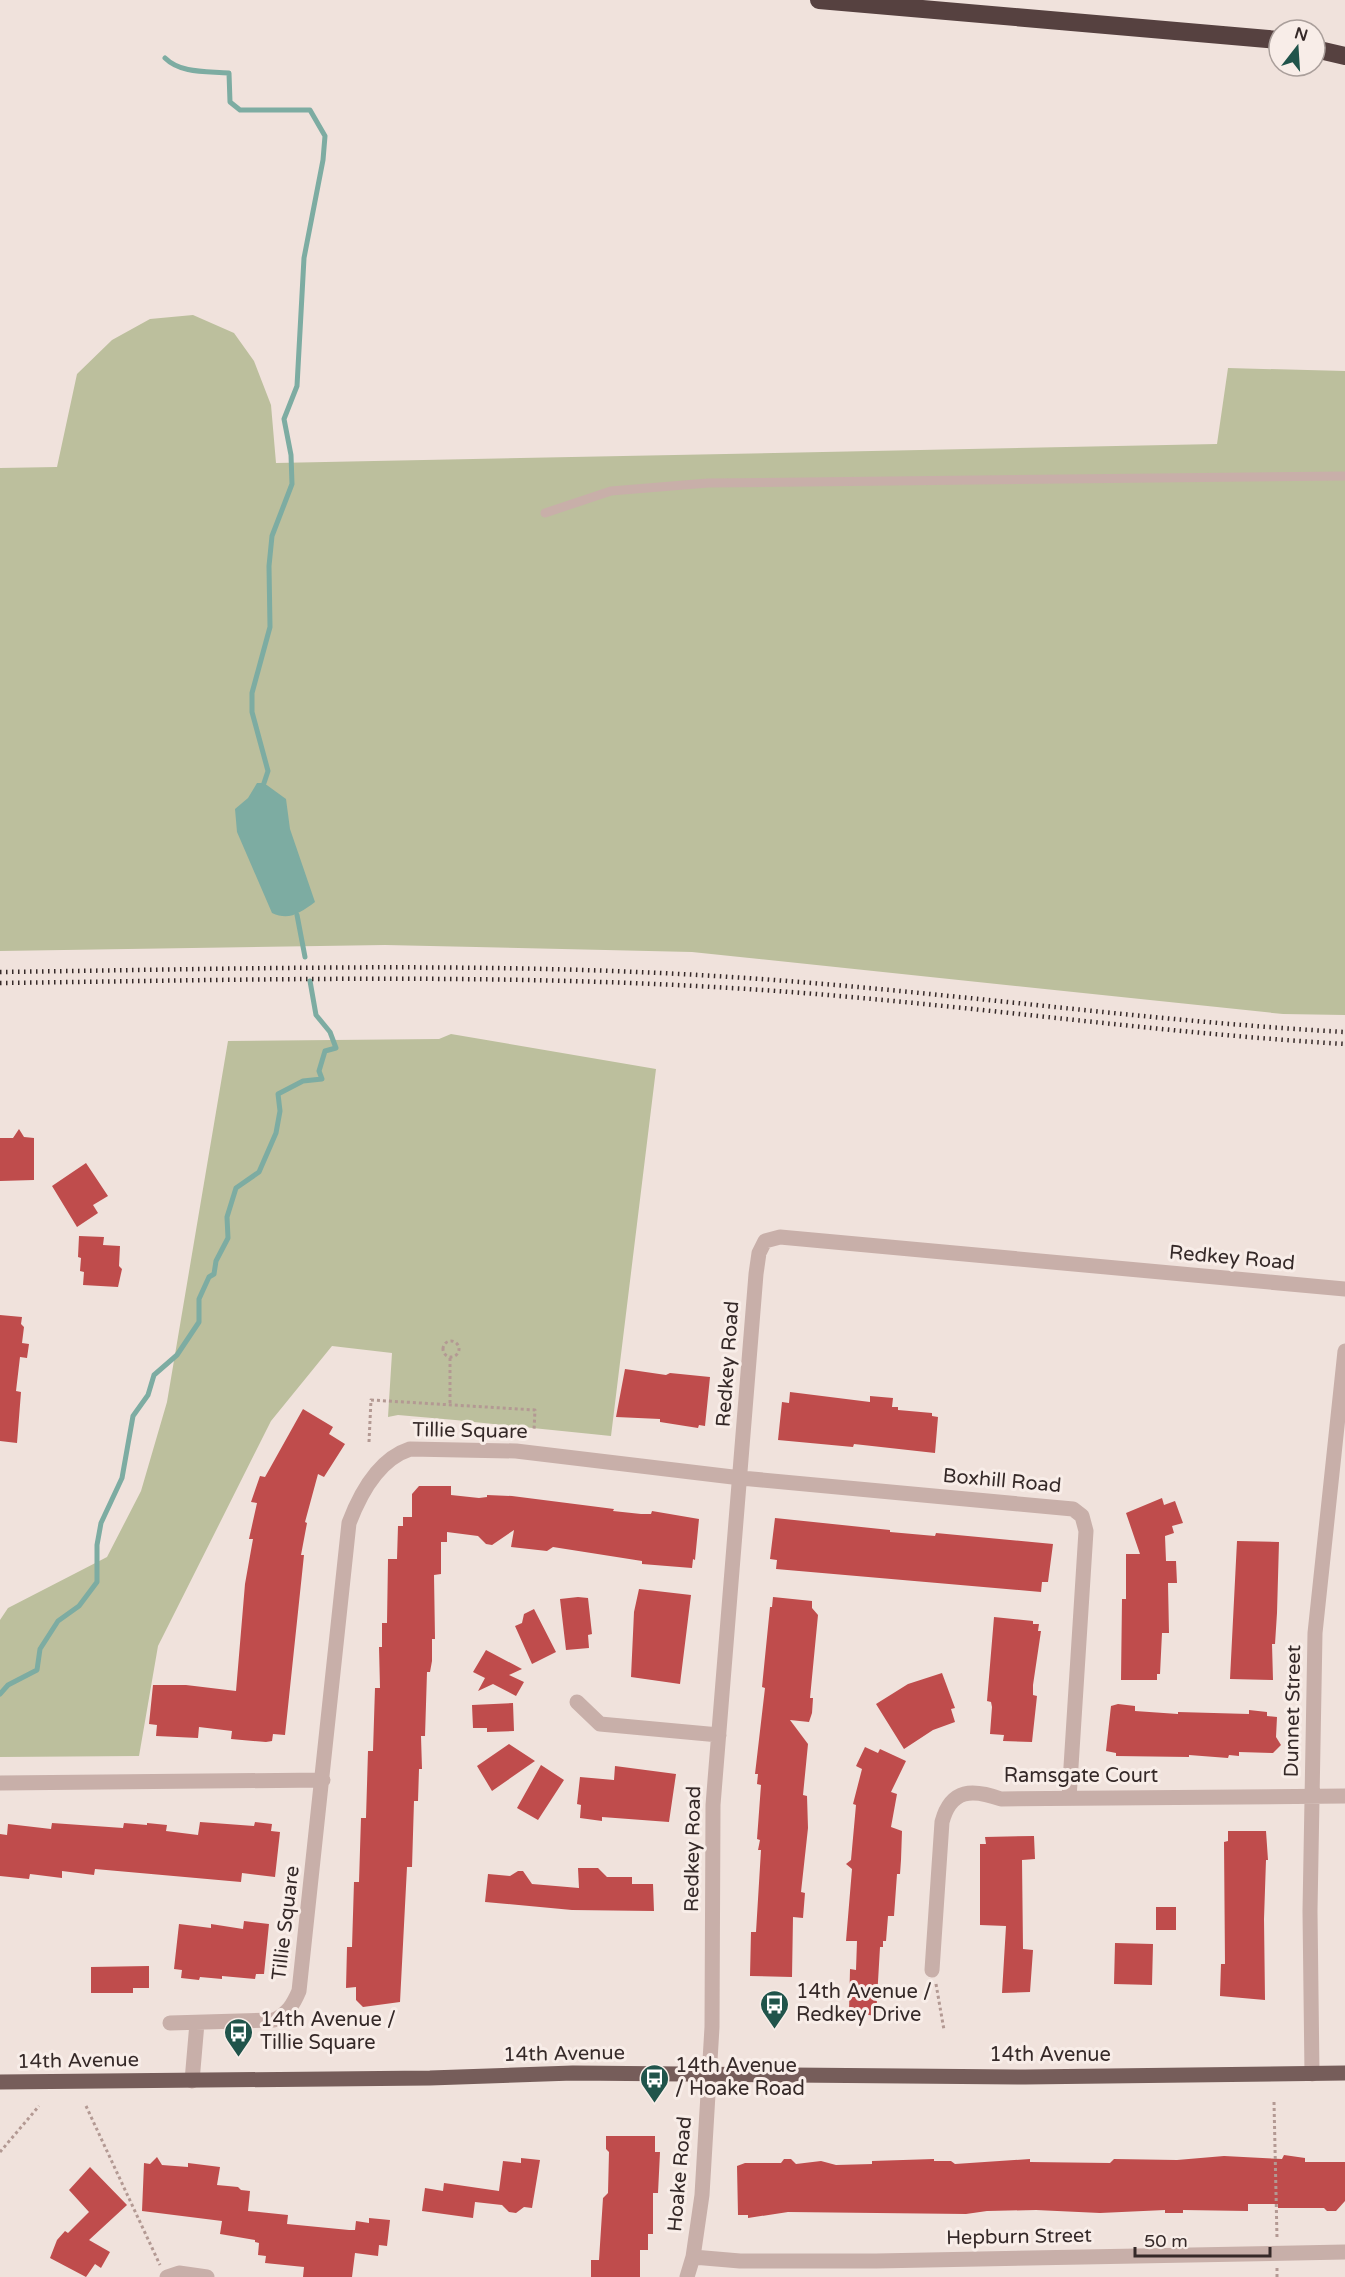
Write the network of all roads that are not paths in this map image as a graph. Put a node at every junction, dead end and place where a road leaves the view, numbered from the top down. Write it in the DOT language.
graph roads {
  1 [pos="819,0"];
  2 [pos="1267,39"];
  3 [pos="1327,52"];
  4 [pos="1345,56"];
  5 [pos="1345,476"];
  6 [pos="545,513"];
  7 [pos="1345,1289"];
  8 [pos="1345,1351"];
  9 [pos="741,1478"];
  10 [pos="577,1702"];
  11 [pos="719,1736"];
  12 [pos="323,1780"];
  13 [pos="0,1783"];
  14 [pos="1345,1796"];
  15 [pos="1313,1797"];
  16 [pos="1069,1798"];
  17 [pos="932,1970"];
  18 [pos="197,2023"];
  19 [pos="170,2024"];
  20 [pos="709,2073"];
  21 [pos="1345,2073"];
  22 [pos="1312,2074"];
  23 [pos="192,2081"];
  24 [pos="0,2082"];
  25 [pos="1345,2252"];
  26 [pos="693,2257"];
  27 [pos="876,2261"];
  28 [pos="164,2272"];
  29 [pos="207,2277"];
  30 [pos="687,2277"];
  31 [pos="875,2277"];
  1 -- 2 [label="highway"];
  3 -- 4 [label="highway"];
  5 -- 6 [label="lane"];
  7 -- 9 [label="street, Redkey Road"];
  8 -- 15 [label="street, Dunnet Street"];
  9 -- 11 [label="street, Redkey Road"];
  9 -- 12 [label="street, Tillie Square"];
  9 -- 16 [label="street, Boxhill Road"];
  10 -- 11 [label="street"];
  11 -- 20 [label="street, Redkey Road"];
  12 -- 13 [label="street"];
  12 -- 18 [label="street, Tillie Square"];
  14 -- 15 [label="street, Ramsgate Court"];
  15 -- 16 [label="street, Ramsgate Court"];
  15 -- 22 [label="street, Dunnet Street"];
  16 -- 17 [label="street, Ramsgate Court"];
  18 -- 19 [label="street, Tillie Square"];
  18 -- 23 [label="street"];
  20 -- 22 [label="main road, 14th Avenue"];
  20 -- 23 [label="main road, 14th Avenue"];
  20 -- 26 [label="street, Hoake Road"];
  21 -- 22 [label="main road, 14th Avenue"];
  23 -- 24 [label="main road, 14th Avenue"];
  25 -- 27 [label="street, Hepburn Street"];
  26 -- 27 [label="street, Hepburn Street"];
  26 -- 30 [label="street, Hoake Road"];
  27 -- 31 [label="street"];
  28 -- 29 [label="street"];
}
